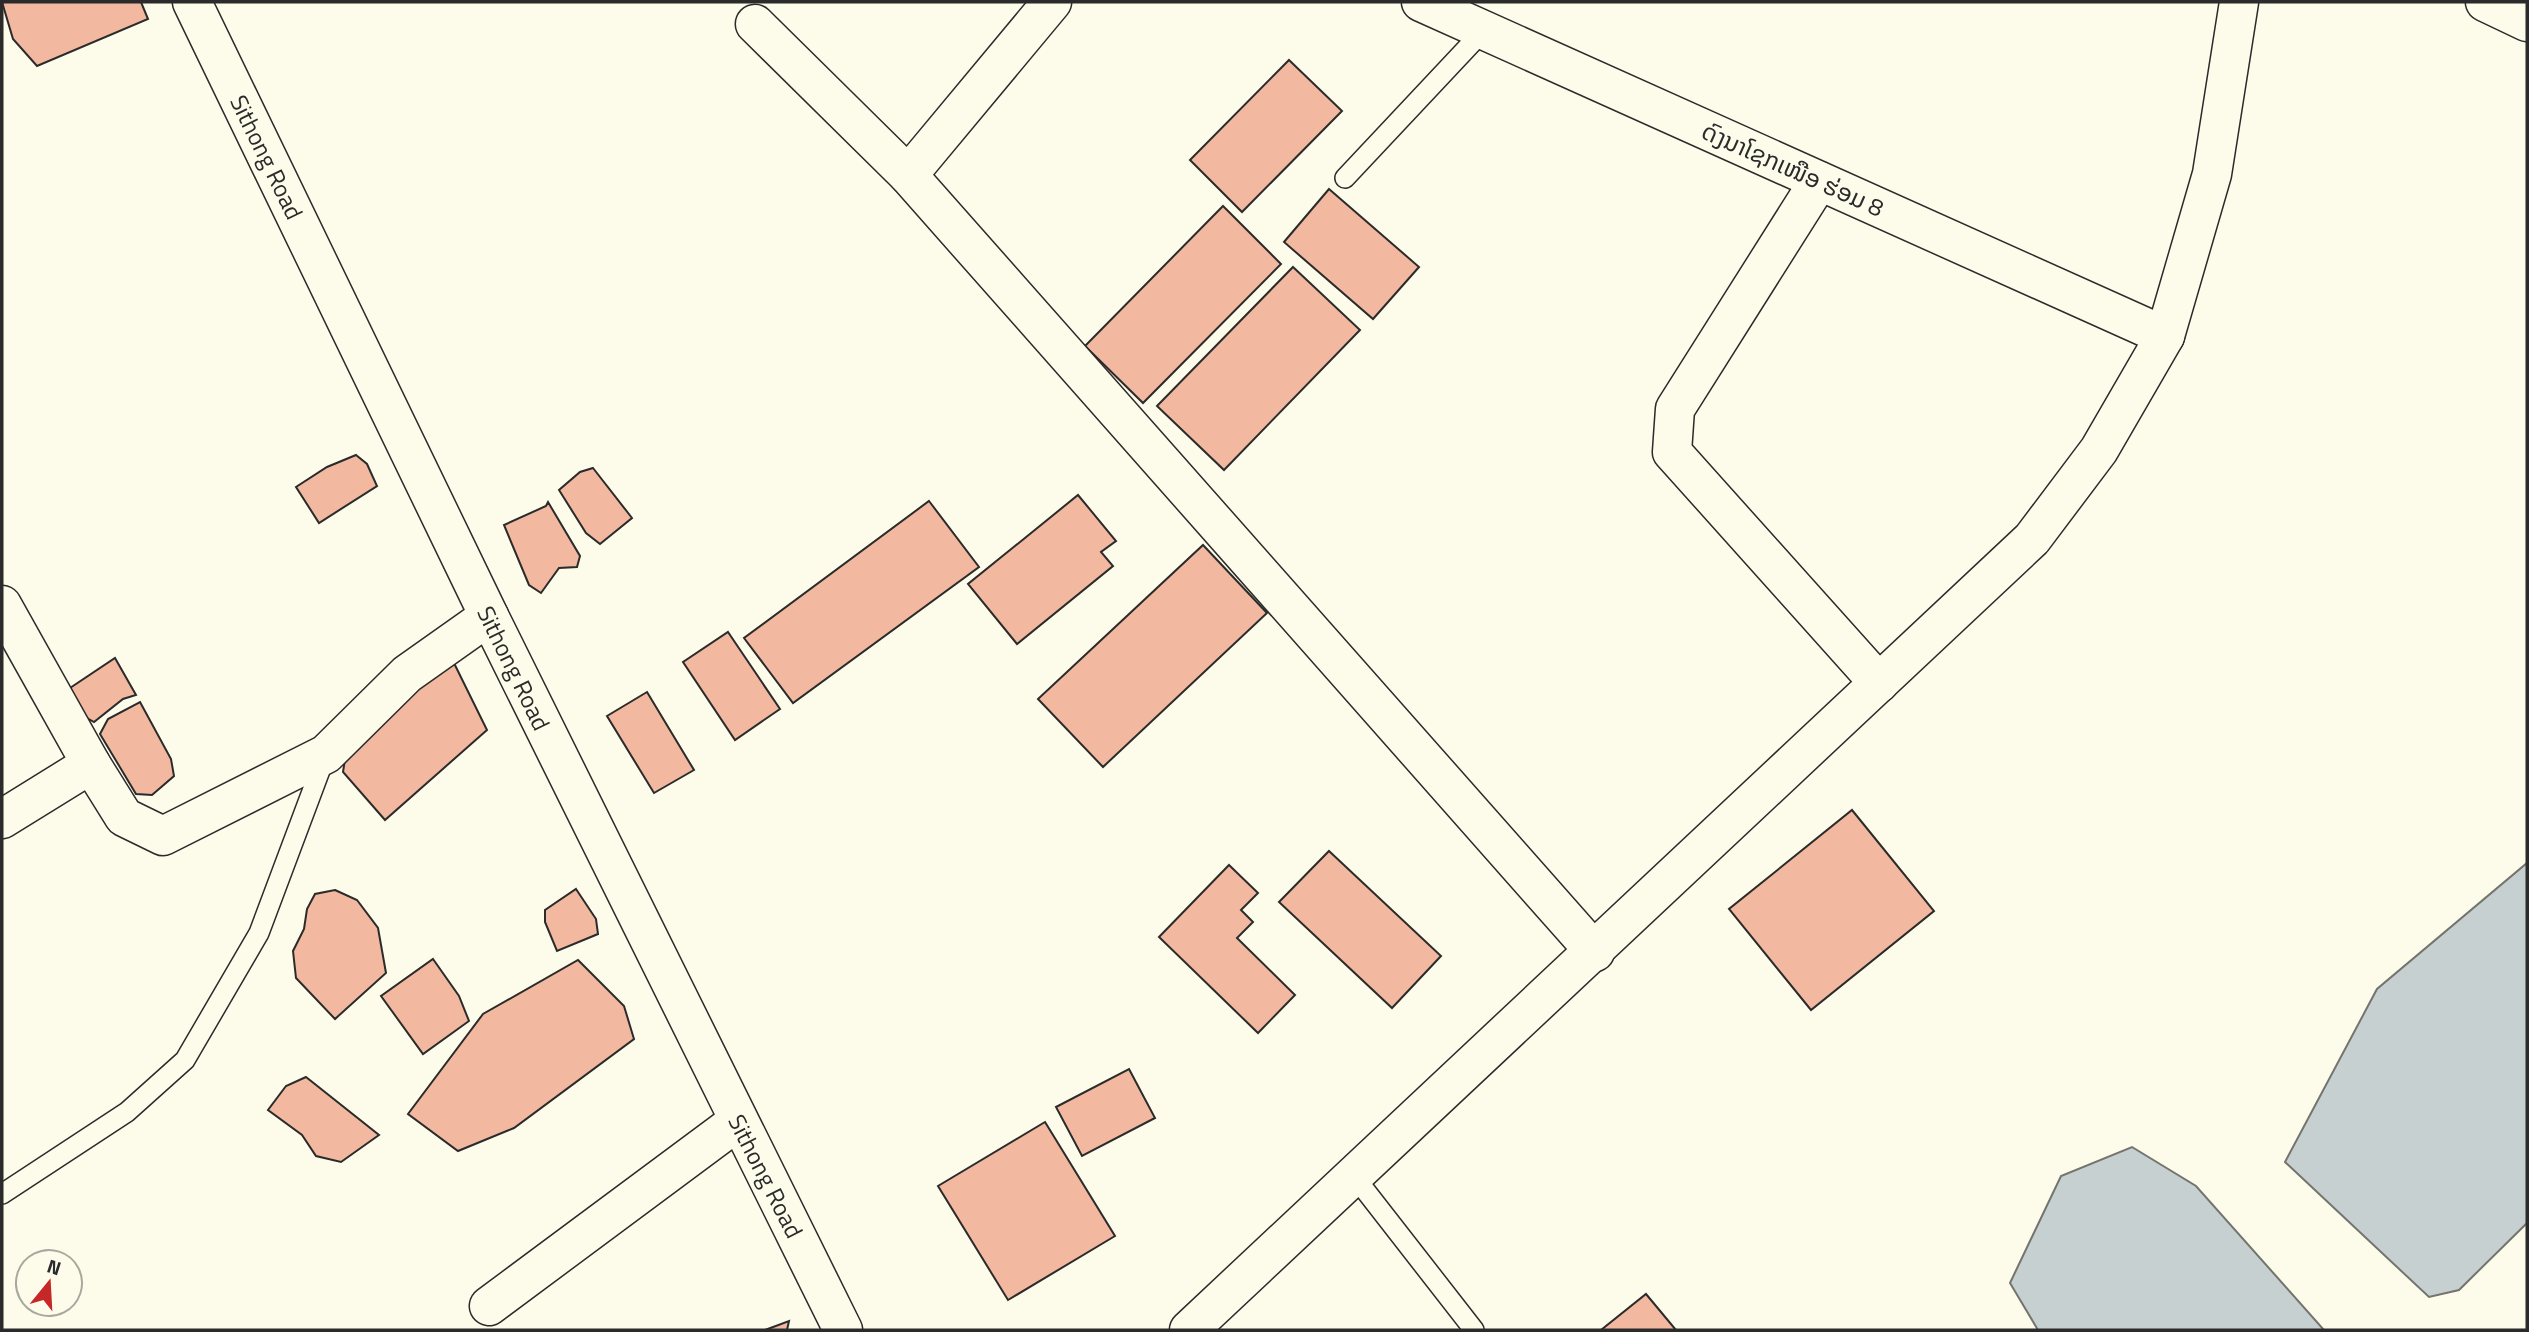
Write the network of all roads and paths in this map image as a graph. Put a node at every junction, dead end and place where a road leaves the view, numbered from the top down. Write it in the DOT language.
graph roads {
  1 [pos="192,2"];
  2 [pos="1052,2"];
  3 [pos="1420,2"];
  4 [pos="2239,2"];
  5 [pos="2485,2"];
  6 [pos="2527,22"];
  7 [pos="754,24"];
  8 [pos="1484,30"];
  9 [pos="908,175"];
  10 [pos="1345,178"];
  11 [pos="1819,181"];
  12 [pos="2165,336"];
  13 [pos="2,605"];
  14 [pos="489,616"];
  15 [pos="1879,683"];
  16 [pos="326,754"];
  17 [pos="91,764"];
  18 [pos="2,819"];
  19 [pos="1595,952"];
  20 [pos="738,1121"];
  21 [pos="1354,1176"];
  22 [pos="2,1194"];
  23 [pos="489,1306"];
  24 [pos="843,1330"];
  25 [pos="1189,1330"];
  26 [pos="1475,1330"];
  1 -- 14 [label="street, Sithong Road"];
  2 -- 9 [label="street"];
  3 -- 8 [label="street, ດົງນາໂຊກເໜືອ ຮ່ອມ 8"];
  4 -- 12 [label="street"];
  5 -- 6 [label="street"];
  7 -- 9 [label="street"];
  8 -- 10 [label="lane"];
  8 -- 11 [label="street, ດົງນາໂຊກເໜືອ ຮ່ອມ 8"];
  9 -- 19 [label="street"];
  11 -- 12 [label="street, ດົງນາໂຊກເໜືອ ຮ່ອມ 8"];
  11 -- 15 [label="street"];
  12 -- 15 [label="street"];
  13 -- 17 [label="street"];
  14 -- 16 [label="street"];
  14 -- 20 [label="street, Sithong Road"];
  15 -- 19 [label="street"];
  16 -- 17 [label="street"];
  16 -- 22 [label="lane"];
  17 -- 18 [label="street"];
  19 -- 21 [label="street"];
  20 -- 23 [label="street"];
  20 -- 24 [label="street, Sithong Road"];
  21 -- 25 [label="street"];
  21 -- 26 [label="lane"];
}
